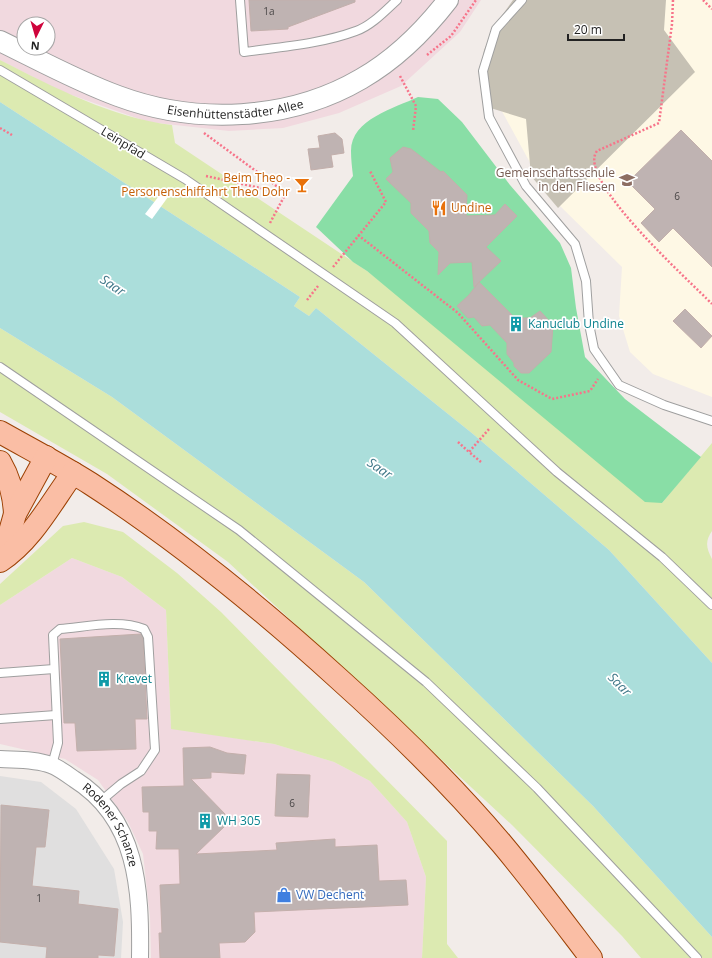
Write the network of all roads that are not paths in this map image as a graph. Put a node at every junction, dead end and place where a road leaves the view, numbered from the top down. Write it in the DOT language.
graph roads {
  1 [pos="240,0"];
  2 [pos="397,0"];
  3 [pos="448,0"];
  4 [pos="522,0"];
  5 [pos="0,41"];
  6 [pos="0,70"];
  7 [pos="0,367"];
  8 [pos="712,421"];
  9 [pos="0,432"];
  10 [pos="46,457"];
  11 [pos="0,462"];
  12 [pos="73,473"];
  13 [pos="15,514"];
  14 [pos="0,558"];
  15 [pos="0,562"];
  16 [pos="712,604"];
  17 [pos="54,669"];
  18 [pos="0,673"];
  19 [pos="56,715"];
  20 [pos="0,719"];
  21 [pos="0,759"];
  22 [pos="52,765"];
  23 [pos="102,800"];
  24 [pos="140,958"];
  25 [pos="591,958"];
  26 [pos="697,958"];
  1 -- 2 [label="lane"];
  3 -- 5 [label="street, Eisenhüttenstädter Allee"];
  4 -- 8 [label="lane"];
  6 -- 16 [label="lane, Leinpfad"];
  7 -- 26 [label="lane"];
  9 -- 10 [label="main road"];
  10 -- 12 [label="main road"];
  10 -- 13 [label="main road"];
  11 -- 13 [label="main road"];
  12 -- 15 [label="main road"];
  12 -- 25 [label="main road"];
  13 -- 14 [label="main road"];
  17 -- 18 [label="lane"];
  17 -- 19 [label="lane"];
  17 -- 23 [label="lane"];
  19 -- 20 [label="lane"];
  19 -- 22 [label="lane"];
  21 -- 22 [label="street, Rodener Schanze"];
  22 -- 23 [label="street, Rodener Schanze"];
  23 -- 24 [label="street, Rodener Schanze"];
}
